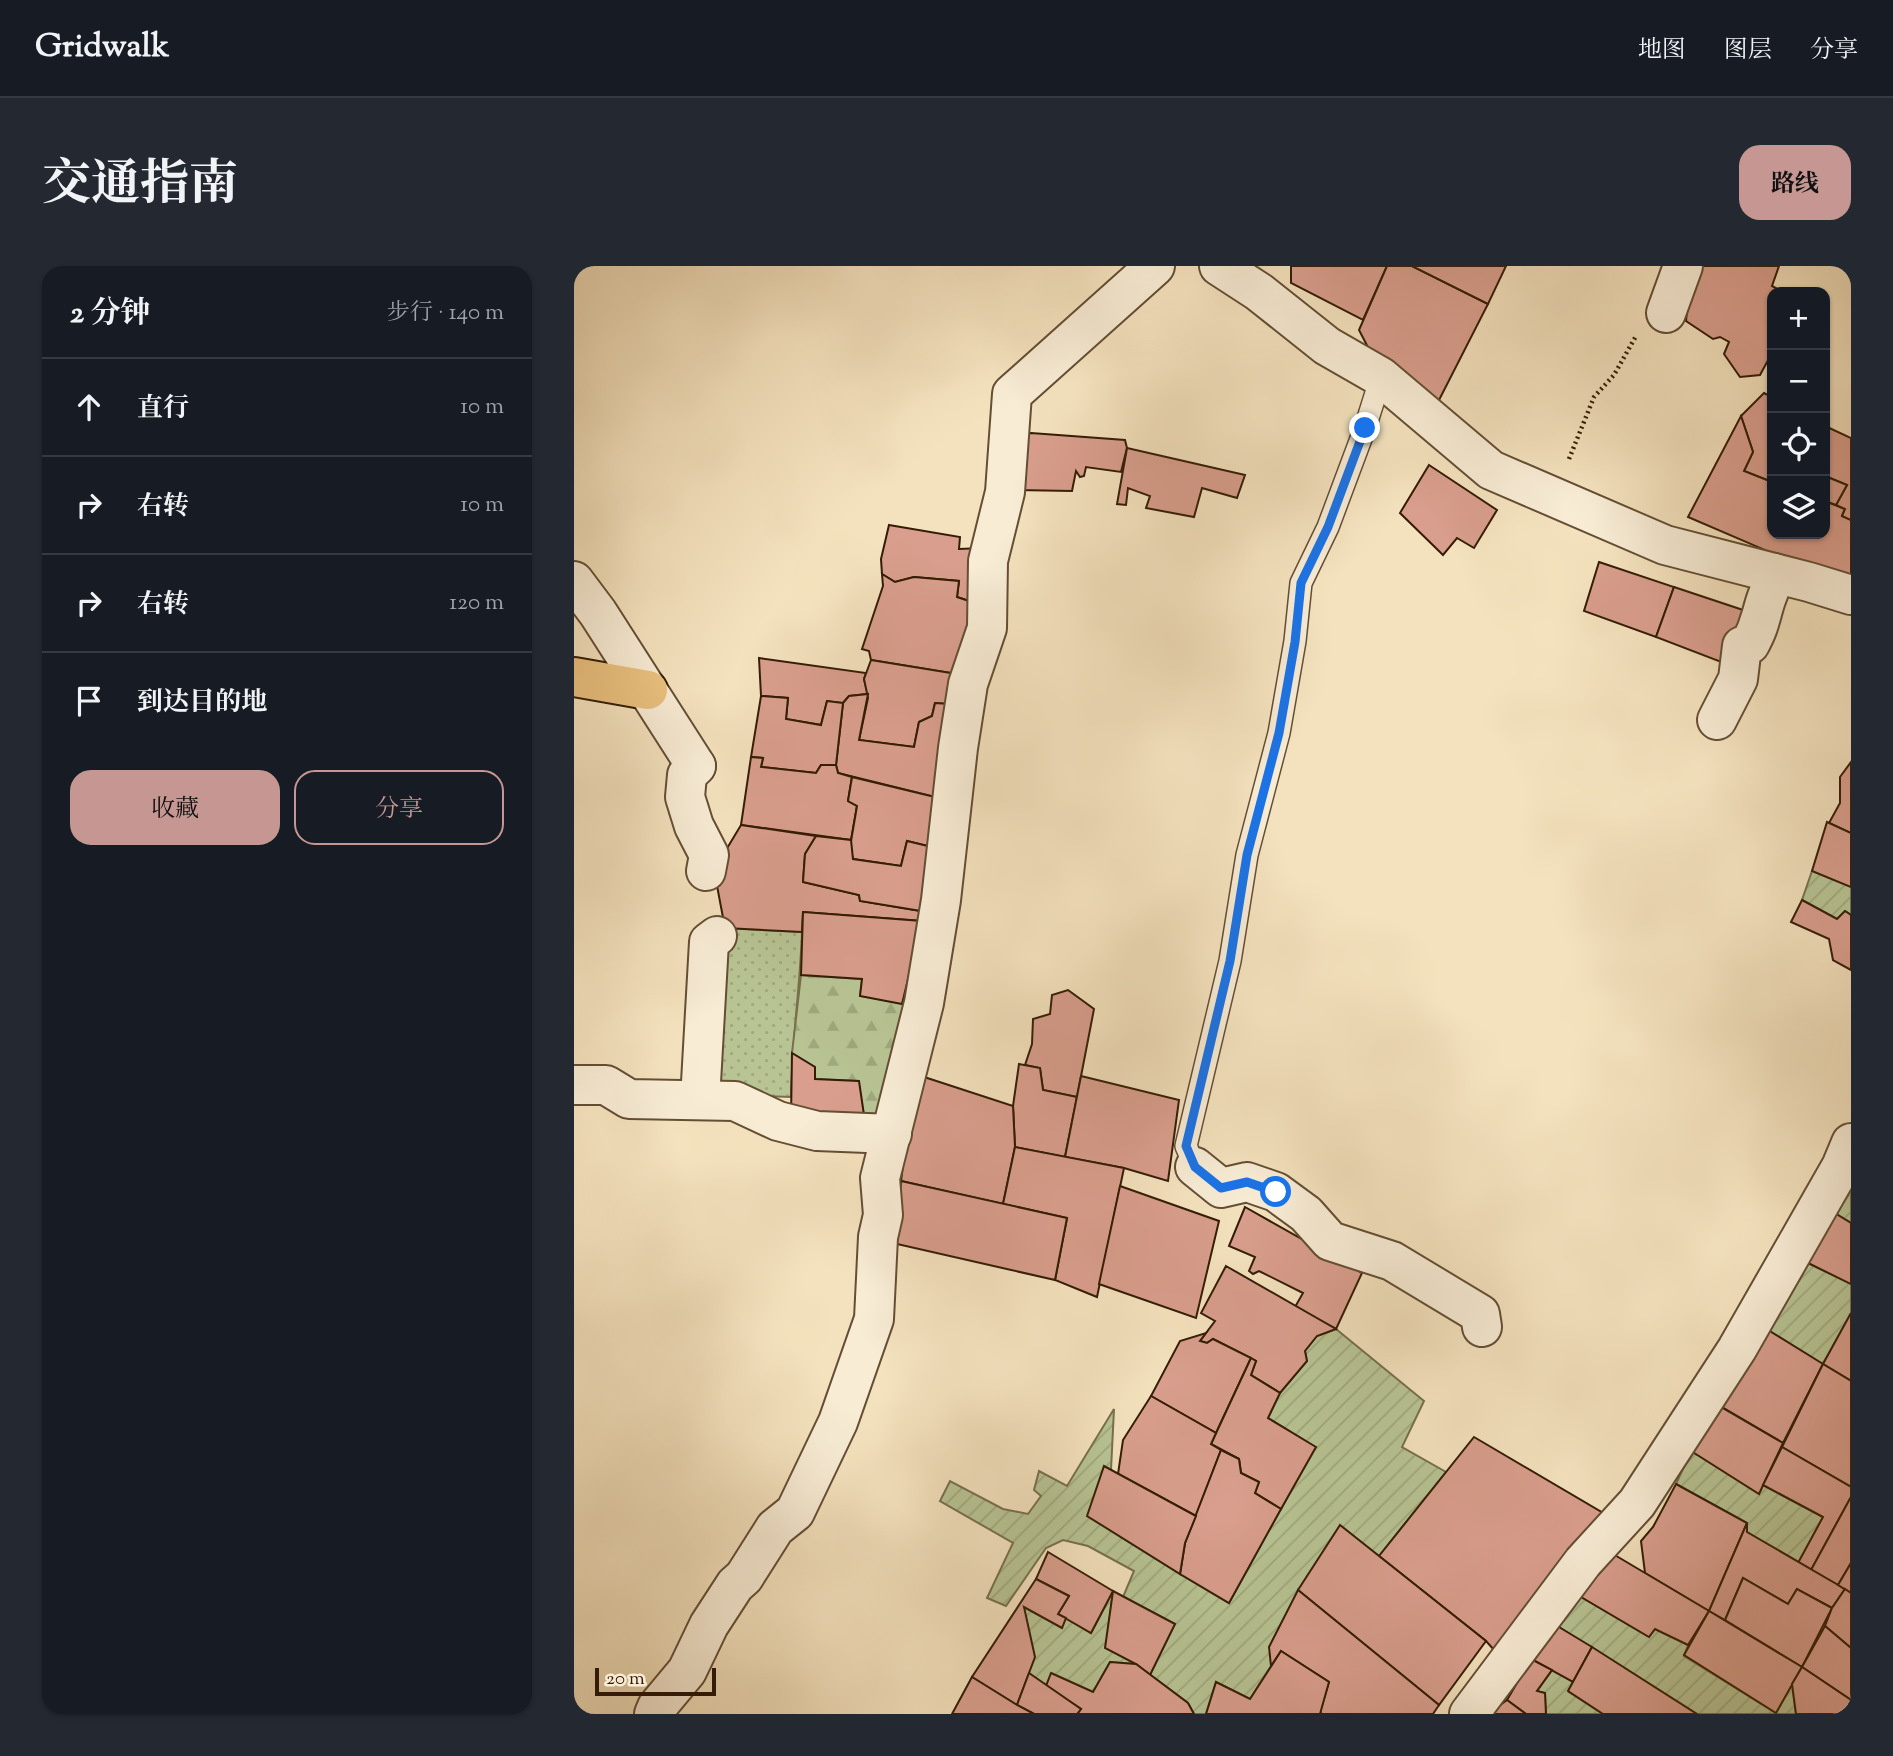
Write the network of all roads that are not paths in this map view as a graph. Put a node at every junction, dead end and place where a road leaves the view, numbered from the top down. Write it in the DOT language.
graph roads {
  1 [pos="1155,266"];
  2 [pos="1219,266"];
  3 [pos="1683,266"];
  4 [pos="1666,313"];
  5 [pos="1381,377"];
  6 [pos="1774,573"];
  7 [pos="574,581"];
  8 [pos="1851,596"];
  9 [pos="574,677"];
  10 [pos="648,690"];
  11 [pos="1717,720"];
  12 [pos="706,871"];
  13 [pos="717,936"];
  14 [pos="574,1085"];
  15 [pos="700,1100"];
  16 [pos="892,1134"];
  17 [pos="1851,1143"];
  18 [pos="1195,1167"];
  19 [pos="1482,1327"];
  20 [pos="654,1714"];
  21 [pos="1469,1714"];
  1 -- 16 [label="street"];
  2 -- 5 [label="street"];
  3 -- 4 [label="street"];
  5 -- 6 [label="street"];
  5 -- 18 [label="lane"];
  6 -- 8 [label="street"];
  6 -- 11 [label="street"];
  7 -- 10 [label="street"];
  9 -- 10 [label="highway"];
  10 -- 12 [label="street"];
  13 -- 15 [label="street"];
  14 -- 15 [label="street"];
  15 -- 16 [label="street"];
  16 -- 20 [label="street"];
  17 -- 21 [label="street"];
  18 -- 19 [label="street"];
}
